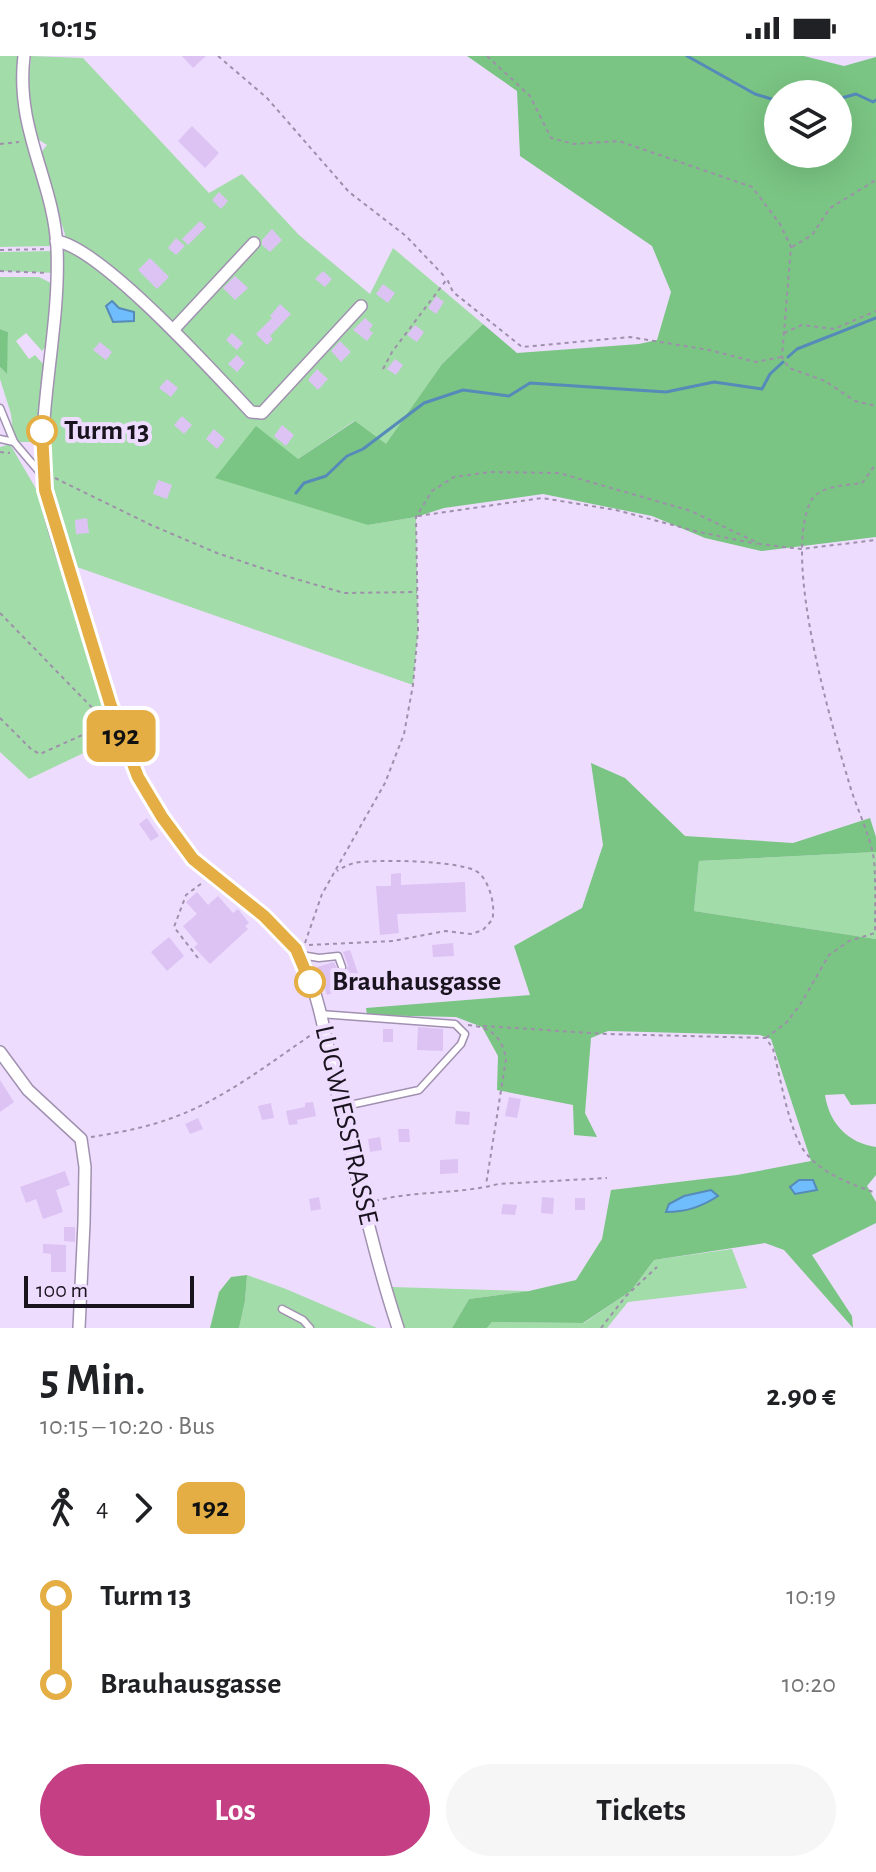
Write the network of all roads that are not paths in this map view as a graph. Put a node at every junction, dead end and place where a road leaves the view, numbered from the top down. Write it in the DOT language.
graph roads {
  1 [pos="24,56"];
  2 [pos="254,243"];
  3 [pos="57,245"];
  4 [pos="361,306"];
  5 [pos="173,330"];
  6 [pos="0,408"];
  7 [pos="0,439"];
  8 [pos="14,442"];
  9 [pos="42,475"];
  10 [pos="300,955"];
  11 [pos="342,967"];
  12 [pos="320,1014"];
  13 [pos="0,1052"];
  14 [pos="341,1107"];
  15 [pos="282,1309"];
  16 [pos="79,1328"];
  17 [pos="310,1328"];
  18 [pos="398,1328"];
  1 -- 3 [label="street, LUGWIESSTRASSE"];
  2 -- 5 [label="street"];
  3 -- 5 [label="street"];
  3 -- 9 [label="street, LUGWIESSTRASSE"];
  4 -- 5 [label="street"];
  6 -- 8 [label="lane"];
  7 -- 8 [label="lane"];
  8 -- 9 [label="lane"];
  9 -- 10 [label="street, LUGWIESSTRASSE"];
  10 -- 11 [label="lane"];
  10 -- 12 [label="street, LUGWIESSTRASSE"];
  12 -- 14 [label="street, LUGWIESSTRASSE"];
  12 -- 14 [label="lane"];
  13 -- 16 [label="street"];
  14 -- 18 [label="street, LUGWIESSTRASSE"];
  15 -- 17 [label="lane"];
}
